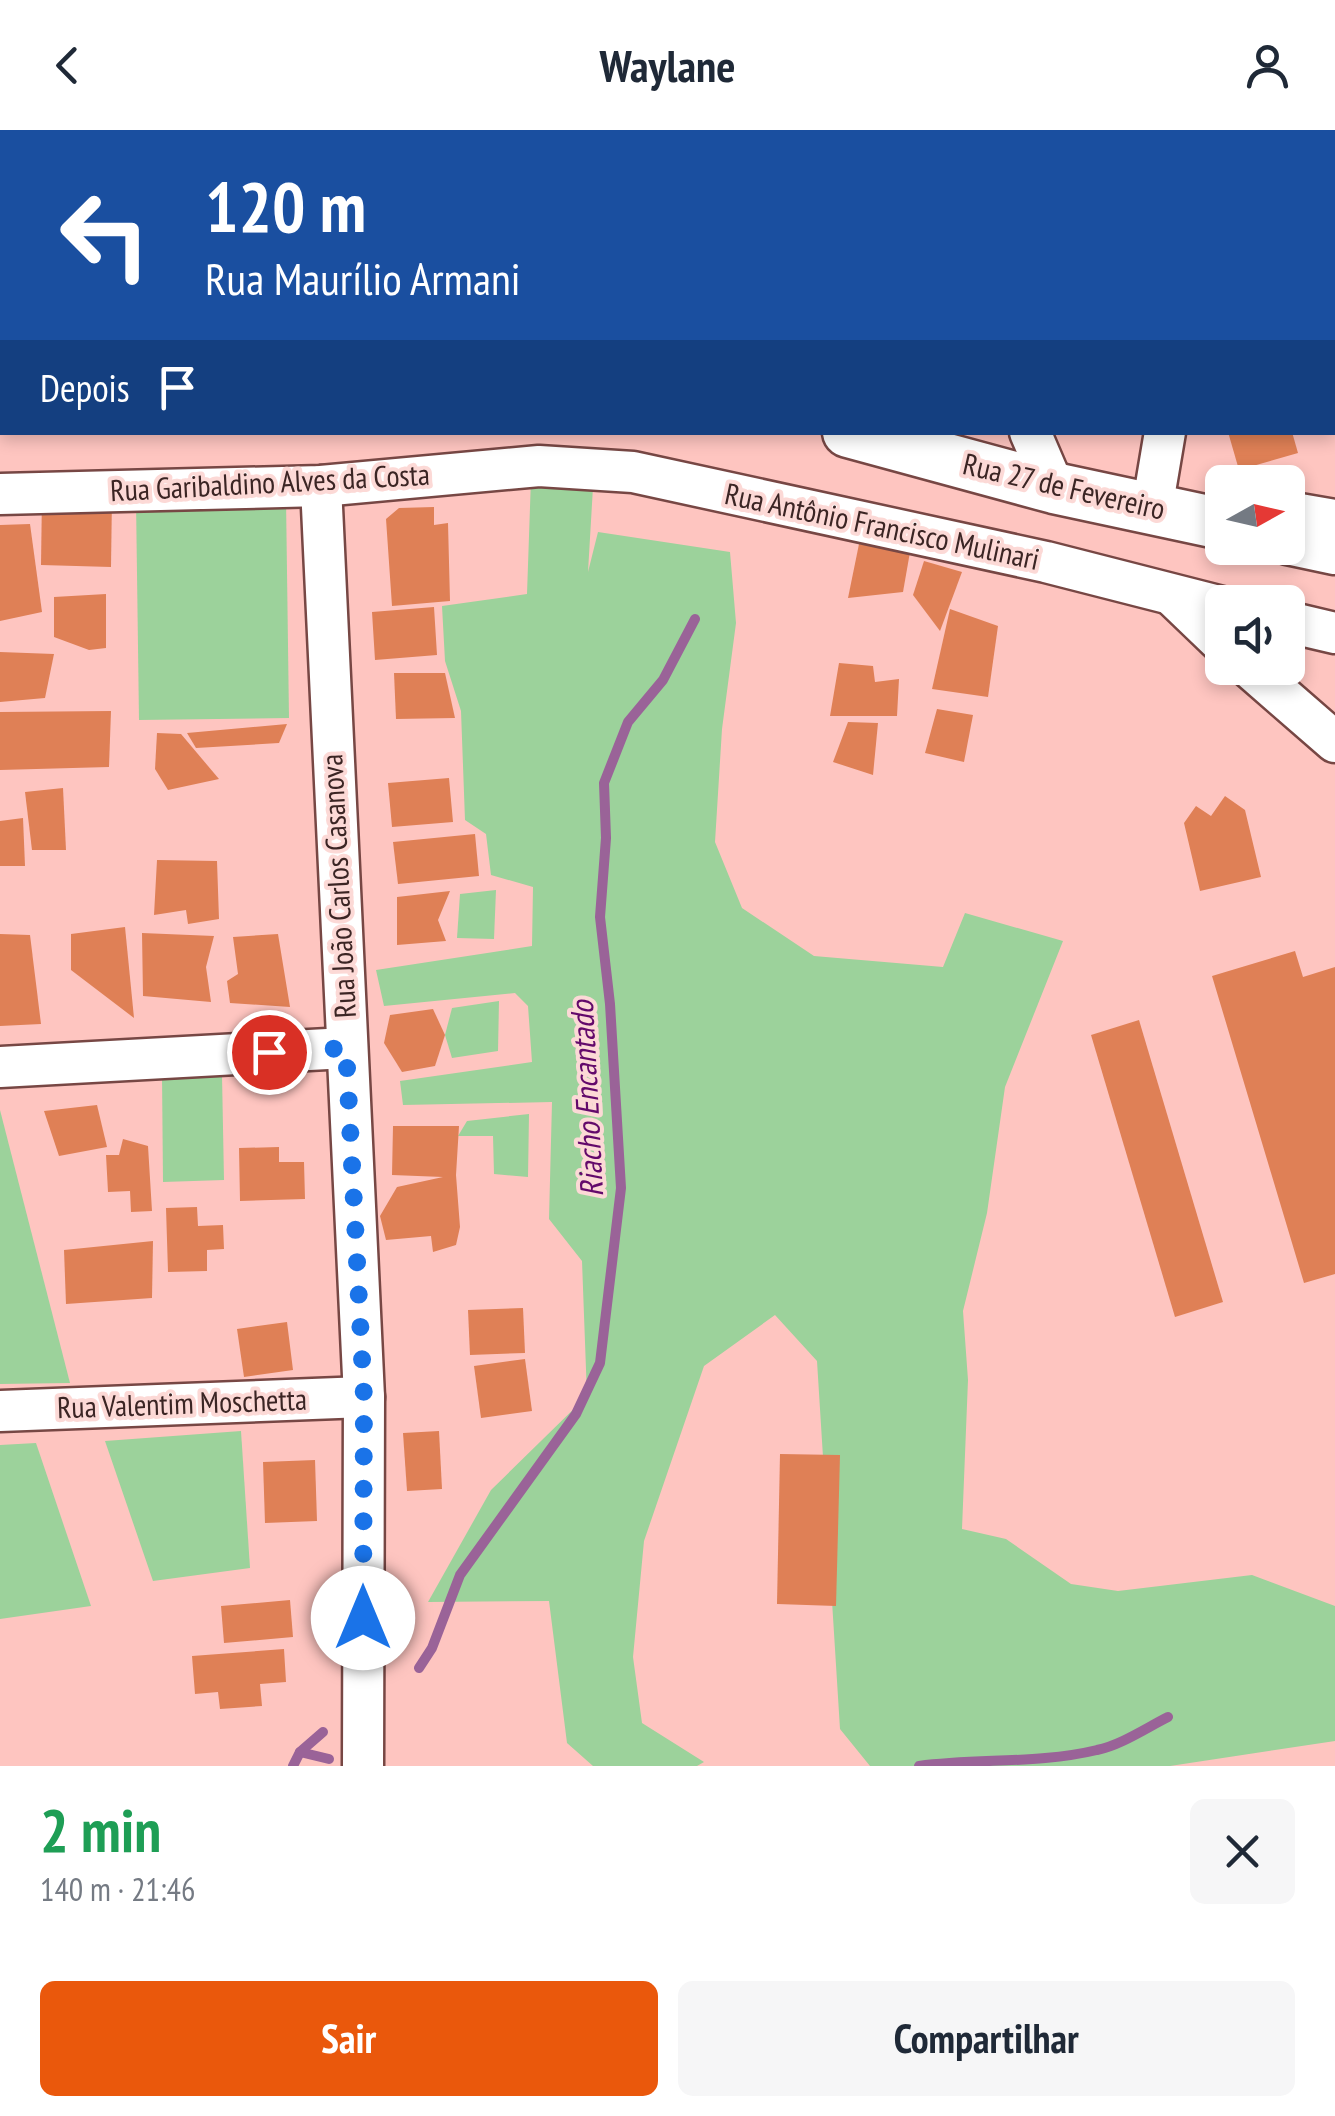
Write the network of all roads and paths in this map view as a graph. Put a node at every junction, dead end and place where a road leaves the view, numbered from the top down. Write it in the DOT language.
graph roads {
  1 [pos="859,435"];
  2 [pos="1031,435"];
  3 [pos="1164,435"];
  4 [pos="539,466"];
  5 [pos="321,486"];
  6 [pos="1054,488"];
  7 [pos="0,494"];
  8 [pos="1152,498"];
  9 [pos="1205,500"];
  10 [pos="1305,515"];
  11 [pos="1205,518"];
  12 [pos="1335,520"];
  13 [pos="1305,543"];
  14 [pos="1335,549"];
  15 [pos="1173,596"];
  16 [pos="1205,603"];
  17 [pos="1305,626"];
  18 [pos="1205,627"];
  19 [pos="1335,634"];
  20 [pos="1270,685"];
  21 [pos="1335,742"];
  22 [pos="346,1048"];
  23 [pos="0,1067"];
  24 [pos="364,1397"];
  25 [pos="0,1411"];
  26 [pos="362,1766"];
  1 -- 6 [label="main road, Rua 27 de Fevereiro"];
  2 -- 6 [label="street"];
  3 -- 8 [label="street"];
  4 -- 5 [label="street, Rua Garibaldino Alves da Costa"];
  4 -- 15 [label="street, Rua Antônio Francisco Mulinari"];
  5 -- 7 [label="street, Rua Garibaldino Alves da Costa"];
  5 -- 22 [label="street, Rua João Carlos Casanova"];
  6 -- 8 [label="main road, Rua 27 de Fevereiro"];
  8 -- 9 [label="street"];
  8 -- 11 [label="main road, Rua 27 de Fevereiro"];
  10 -- 12 [label="street"];
  13 -- 14 [label="main road"];
  15 -- 16 [label="street, Rua Antônio Francisco Mulinari"];
  15 -- 18 [label="street"];
  17 -- 19 [label="street"];
  20 -- 21 [label="street"];
  22 -- 23 [label="street"];
  22 -- 24 [label="street, Rua João Carlos Casanova"];
  24 -- 25 [label="street, Rua Valentim Moschetta"];
  24 -- 26 [label="street, Rua João Carlos Casanova"];
}
